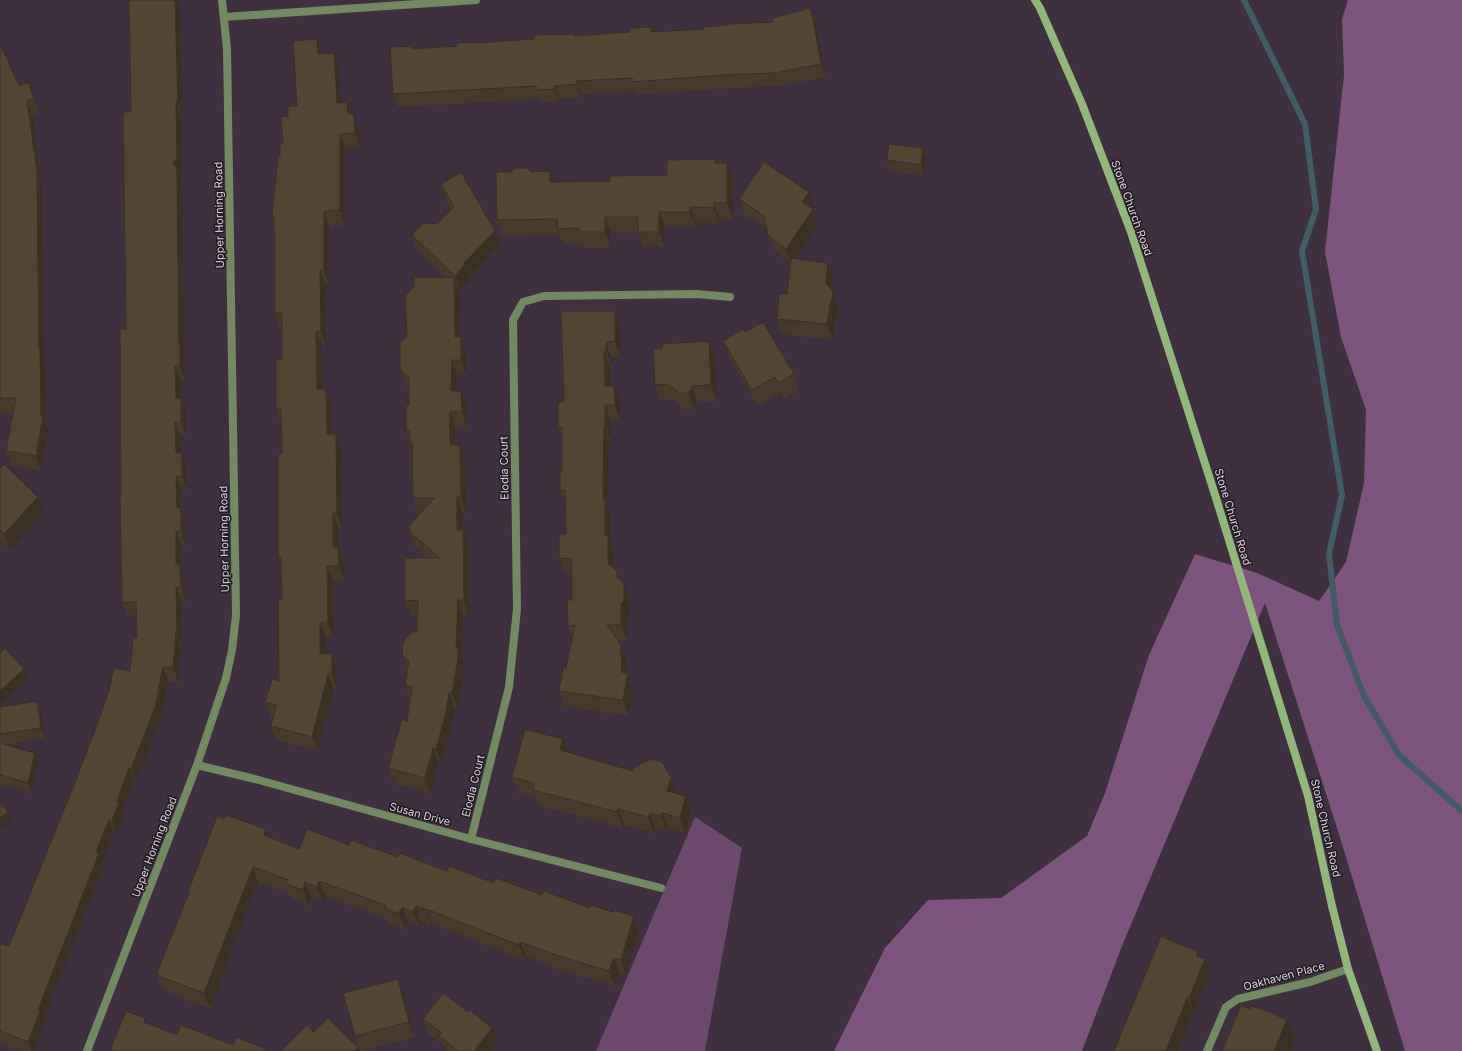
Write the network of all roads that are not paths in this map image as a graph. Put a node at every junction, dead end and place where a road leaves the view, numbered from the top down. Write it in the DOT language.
graph roads {
  1 [pos="222,0"];
  2 [pos="476,0"];
  3 [pos="1035,0"];
  4 [pos="224,17"];
  5 [pos="730,298"];
  6 [pos="197,765"];
  7 [pos="471,839"];
  8 [pos="661,888"];
  9 [pos="1348,969"];
  10 [pos="87,1051"];
  11 [pos="1207,1051"];
  12 [pos="1377,1051"];
  1 -- 4 [label="street, Upper Horning Road"];
  2 -- 4 [label="street"];
  3 -- 9 [label="main road, Stone Church Road"];
  4 -- 6 [label="street, Upper Horning Road"];
  5 -- 7 [label="street, Elodia Court"];
  6 -- 7 [label="street, Susan Drive"];
  6 -- 10 [label="street, Upper Horning Road"];
  7 -- 8 [label="street, Susan Drive"];
  9 -- 11 [label="street, Oakhaven Place"];
  9 -- 12 [label="main road, Stone Church Road"];
}
